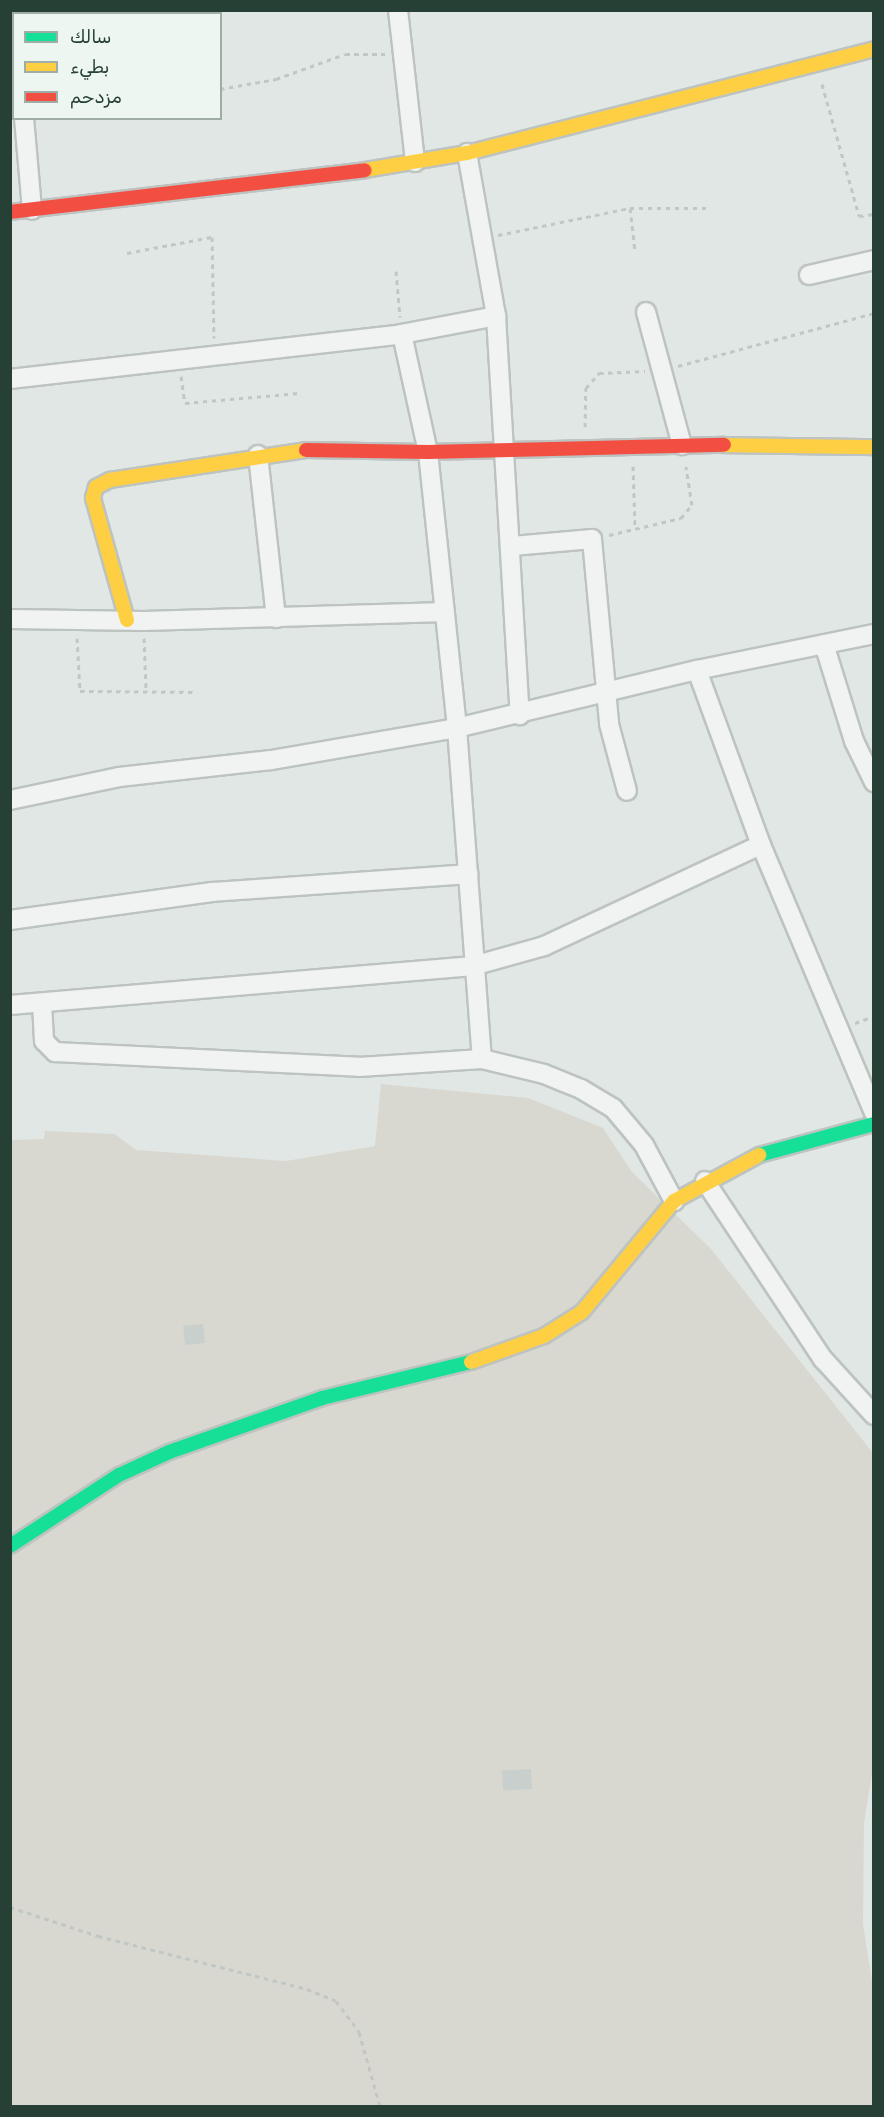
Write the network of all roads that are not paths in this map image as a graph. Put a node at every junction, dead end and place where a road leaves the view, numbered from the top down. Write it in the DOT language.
graph roads {
  1 [pos="398,10"];
  2 [pos="873,49"];
  3 [pos="24,120"];
  4 [pos="467,153"];
  5 [pos="416,162"];
  6 [pos="32,210"];
  7 [pos="10,212"];
  8 [pos="873,260"];
  9 [pos="809,275"];
  10 [pos="646,312"];
  11 [pos="496,316"];
  12 [pos="402,334"];
  13 [pos="10,379"];
  14 [pos="682,445"];
  15 [pos="873,447"];
  16 [pos="505,449"];
  17 [pos="428,452"];
  18 [pos="258,455"];
  19 [pos="513,546"];
  20 [pos="445,612"];
  21 [pos="276,618"];
  22 [pos="10,619"];
  23 [pos="135,621"];
  24 [pos="873,634"];
  25 [pos="824,644"];
  26 [pos="697,670"];
  27 [pos="606,695"];
  28 [pos="520,715"];
  29 [pos="457,728"];
  30 [pos="873,782"];
  31 [pos="627,791"];
  32 [pos="10,800"];
  33 [pos="761,845"];
  34 [pos="468,874"];
  35 [pos="10,920"];
  36 [pos="473,966"];
  37 [pos="42,1003"];
  38 [pos="10,1005"];
  39 [pos="482,1059"];
  40 [pos="873,1112"];
  41 [pos="873,1124"];
  42 [pos="705,1181"];
  43 [pos="674,1201"];
  44 [pos="869,1407"];
  45 [pos="10,1546"];
  1 -- 5 [label="street"];
  2 -- 4 [label="street"];
  3 -- 6 [label="street"];
  4 -- 5 [label="street"];
  4 -- 11 [label="street"];
  5 -- 6 [label="street"];
  6 -- 7 [label="street"];
  8 -- 9 [label="street"];
  10 -- 14 [label="street"];
  11 -- 12 [label="street"];
  11 -- 16 [label="street"];
  12 -- 13 [label="street"];
  12 -- 17 [label="street"];
  14 -- 15 [label="street"];
  14 -- 16 [label="street"];
  16 -- 17 [label="street"];
  16 -- 19 [label="street"];
  17 -- 18 [label="street"];
  17 -- 20 [label="street"];
  18 -- 21 [label="street"];
  18 -- 23 [label="street"];
  19 -- 27 [label="street"];
  19 -- 28 [label="street"];
  20 -- 21 [label="street"];
  20 -- 29 [label="street"];
  21 -- 23 [label="street"];
  22 -- 23 [label="street"];
  24 -- 25 [label="street"];
  25 -- 26 [label="street"];
  25 -- 30 [label="street"];
  26 -- 27 [label="street"];
  26 -- 33 [label="street"];
  27 -- 28 [label="street"];
  27 -- 31 [label="street"];
  28 -- 29 [label="street"];
  29 -- 32 [label="street"];
  29 -- 34 [label="street"];
  33 -- 36 [label="street"];
  33 -- 40 [label="street"];
  34 -- 35 [label="street"];
  34 -- 36 [label="street"];
  36 -- 37 [label="street"];
  36 -- 39 [label="street"];
  37 -- 38 [label="street"];
  37 -- 39 [label="street"];
  39 -- 43 [label="street"];
  41 -- 42 [label="street"];
  42 -- 43 [label="street"];
  42 -- 44 [label="street"];
  43 -- 45 [label="street"];
}
